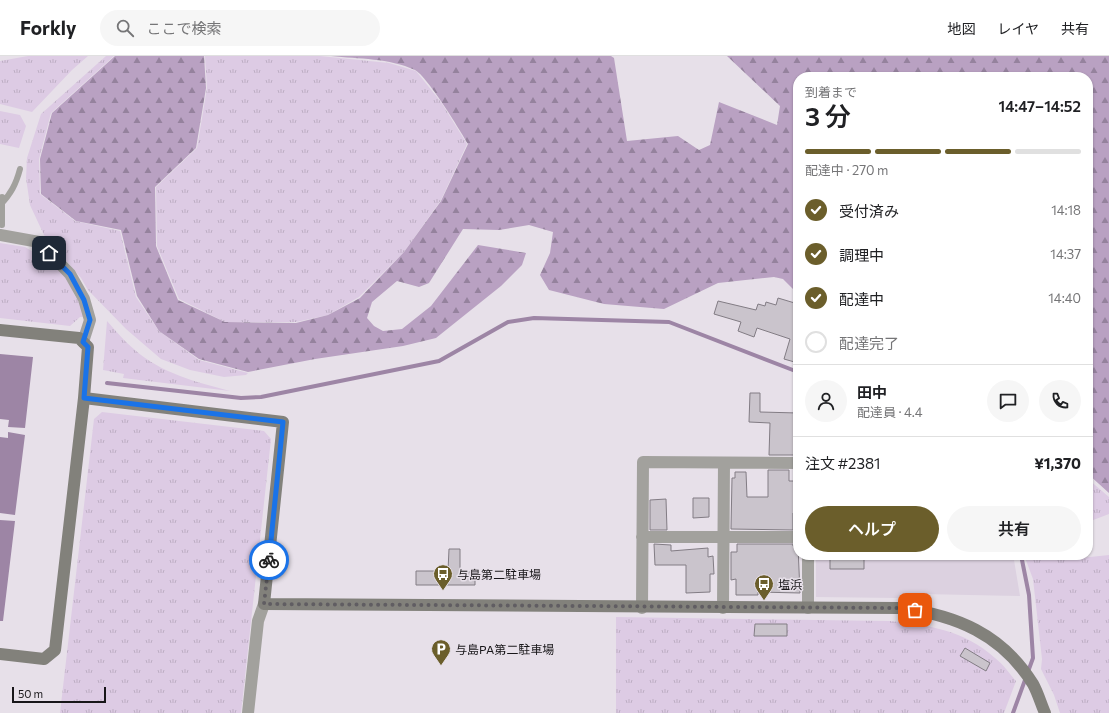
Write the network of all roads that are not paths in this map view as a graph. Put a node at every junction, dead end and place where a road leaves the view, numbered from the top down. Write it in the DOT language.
graph roads {
  1 [pos="20,169"];
  2 [pos="2,197"];
  3 [pos="1,205"];
  4 [pos="1,230"];
  5 [pos="0,330"];
  6 [pos="83,342"];
  7 [pos="84,398"];
  8 [pos="724,463"];
  9 [pos="793,463"];
  10 [pos="642,537"];
  11 [pos="723,537"];
  12 [pos="793,537"];
  13 [pos="808,560"];
  14 [pos="264,604"];
  15 [pos="642,608"];
  16 [pos="723,608"];
  17 [pos="808,608"];
  18 [pos="0,654"];
  19 [pos="248,713"];
  20 [pos="1045,713"];
  1 -- 3 [label="lane"];
  2 -- 3 [label="lane"];
  3 -- 4 [label="lane"];
  4 -- 6 [label="street"];
  5 -- 6 [label="street"];
  6 -- 7 [label="street"];
  7 -- 14 [label="street"];
  7 -- 18 [label="street"];
  8 -- 9 [label="street"];
  8 -- 10 [label="street"];
  8 -- 11 [label="street"];
  10 -- 11 [label="street"];
  10 -- 15 [label="street"];
  11 -- 12 [label="street"];
  11 -- 16 [label="street"];
  13 -- 17 [label="street"];
  14 -- 15 [label="street"];
  14 -- 19 [label="street"];
  15 -- 16 [label="street"];
  16 -- 17 [label="street"];
  17 -- 20 [label="street"];
}
